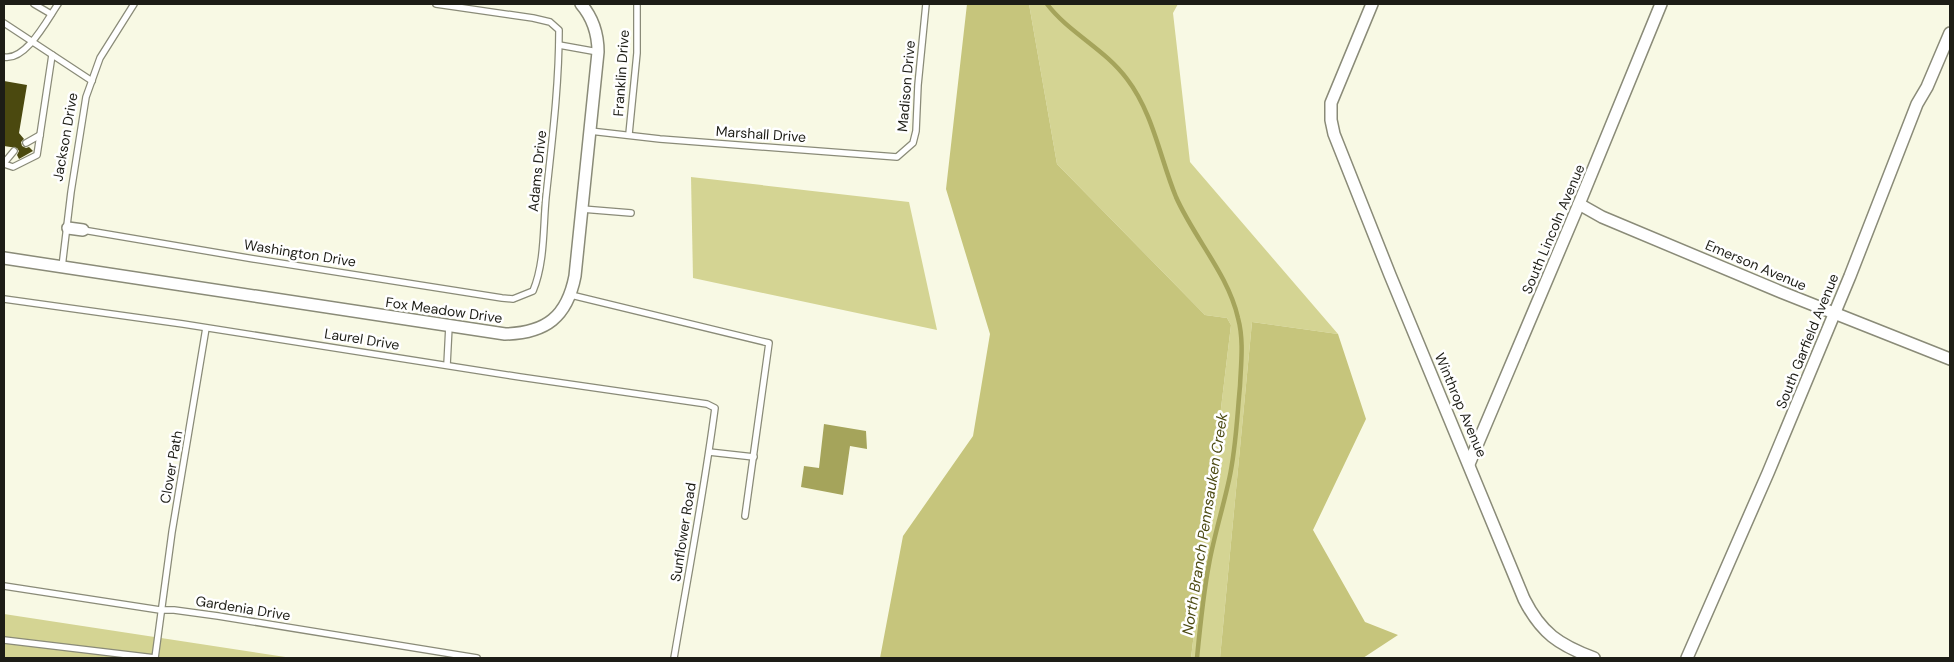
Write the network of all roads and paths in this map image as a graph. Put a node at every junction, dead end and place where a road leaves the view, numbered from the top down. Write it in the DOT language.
graph roads {
  1 [pos="34,4"];
  2 [pos="58,4"];
  3 [pos="134,4"];
  4 [pos="440,4"];
  5 [pos="581,4"];
  6 [pos="637,4"];
  7 [pos="926,4"];
  8 [pos="1372,4"];
  9 [pos="1661,4"];
  10 [pos="51,14"];
  11 [pos="4,23"];
  12 [pos="1950,33"];
  13 [pos="32,42"];
  14 [pos="559,45"];
  15 [pos="598,52"];
  16 [pos="52,55"];
  17 [pos="4,57"];
  18 [pos="92,81"];
  19 [pos="590,131"];
  20 [pos="630,134"];
  21 [pos="40,135"];
  22 [pos="26,142"];
  23 [pos="14,151"];
  24 [pos="891,157"];
  25 [pos="4,164"];
  26 [pos="1579,204"];
  27 [pos="582,209"];
  28 [pos="631,213"];
  29 [pos="68,228"];
  30 [pos="83,230"];
  31 [pos="4,258"];
  32 [pos="62,267"];
  33 [pos="571,295"];
  34 [pos="4,299"];
  35 [pos="513,299"];
  36 [pos="1834,313"];
  37 [pos="450,326"];
  38 [pos="206,328"];
  39 [pos="1950,359"];
  40 [pos="448,366"];
  41 [pos="715,408"];
  42 [pos="708,452"];
  43 [pos="754,457"];
  44 [pos="1469,464"];
  45 [pos="745,516"];
  46 [pos="4,586"];
  47 [pos="160,610"];
  48 [pos="4,640"];
  49 [pos="477,658"];
  50 [pos="674,658"];
  51 [pos="1594,658"];
  52 [pos="1687,658"];
  1 -- 10 [label="lane"];
  2 -- 10 [label="lane"];
  3 -- 18 [label="lane, Jackson Drive"];
  4 -- 14 [label="lane, Adams Drive"];
  5 -- 15 [label="street, Fox Meadow Drive"];
  6 -- 20 [label="lane, Franklin Drive"];
  7 -- 24 [label="lane, Madison Drive"];
  8 -- 44 [label="street, Winthrop Avenue"];
  9 -- 26 [label="street, South Lincoln Avenue"];
  10 -- 13 [label="lane"];
  11 -- 13 [label="lane"];
  12 -- 36 [label="street, South Garfield Avenue"];
  13 -- 16 [label="lane"];
  13 -- 17 [label="lane"];
  14 -- 15 [label="lane"];
  14 -- 35 [label="lane, Adams Drive"];
  15 -- 19 [label="street, Fox Meadow Drive"];
  16 -- 18 [label="lane"];
  16 -- 21 [label="lane"];
  18 -- 29 [label="lane, Jackson Drive"];
  19 -- 20 [label="lane, Franklin Drive"];
  19 -- 27 [label="street, Fox Meadow Drive"];
  20 -- 24 [label="lane, Marshall Drive"];
  21 -- 22 [label="lane"];
  21 -- 25 [label="lane"];
  23 -- 25 [label="lane"];
  26 -- 36 [label="street, Emerson Avenue"];
  26 -- 44 [label="street, South Lincoln Avenue"];
  27 -- 28 [label="lane"];
  27 -- 33 [label="street, Fox Meadow Drive"];
  29 -- 30 [label="street"];
  29 -- 32 [label="lane, Jackson Drive"];
  30 -- 35 [label="lane, Washington Drive"];
  31 -- 32 [label="street, Fox Meadow Drive"];
  32 -- 37 [label="street, Fox Meadow Drive"];
  33 -- 37 [label="street, Fox Meadow Drive"];
  33 -- 43 [label="lane"];
  34 -- 38 [label="lane, Laurel Drive"];
  36 -- 39 [label="street, Emerson Avenue"];
  36 -- 52 [label="street, South Garfield Avenue"];
  37 -- 40 [label="lane"];
  38 -- 40 [label="lane, Laurel Drive"];
  38 -- 47 [label="lane, Clover Path"];
  40 -- 41 [label="lane, Laurel Drive"];
  41 -- 42 [label="lane, Sunflower Road"];
  42 -- 43 [label="lane"];
  42 -- 50 [label="lane, Sunflower Road"];
  43 -- 45 [label="lane"];
  44 -- 51 [label="street, Winthrop Avenue"];
  46 -- 47 [label="lane, Gardenia Drive"];
  47 -- 48 [label="lane, Clover Path"];
  47 -- 49 [label="lane, Gardenia Drive"];
}
